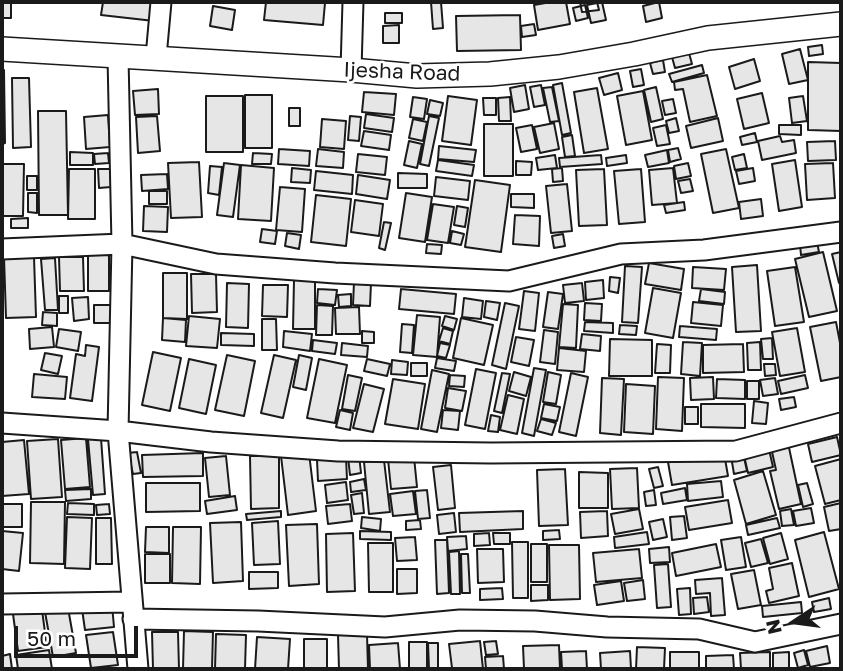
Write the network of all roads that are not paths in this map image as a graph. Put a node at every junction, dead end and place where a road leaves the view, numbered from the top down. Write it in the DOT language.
graph roads {
  1 [pos="161,2"];
  2 [pos="352,2"];
  3 [pos="841,23"];
  4 [pos="2,49"];
  5 [pos="118,57"];
  6 [pos="156,57"];
  7 [pos="351,70"];
  8 [pos="841,232"];
  9 [pos="122,244"];
  10 [pos="2,249"];
  11 [pos="2,423"];
  12 [pos="841,423"];
  13 [pos="118,431"];
  14 [pos="2,604"];
  15 [pos="132,610"];
  16 [pos="841,624"];
  17 [pos="138,669"];
  1 -- 6 [label="street"];
  2 -- 7 [label="street"];
  3 -- 7 [label="main road, Ijesha Road"];
  4 -- 5 [label="main road, Ijesha Road"];
  5 -- 6 [label="main road, Ijesha Road"];
  5 -- 9 [label="street"];
  6 -- 7 [label="main road, Ijesha Road"];
  8 -- 9 [label="street"];
  9 -- 10 [label="street"];
  9 -- 13 [label="street"];
  11 -- 13 [label="street"];
  12 -- 13 [label="street"];
  13 -- 15 [label="street"];
  14 -- 15 [label="street"];
  15 -- 16 [label="street"];
  15 -- 17 [label="street"];
}
